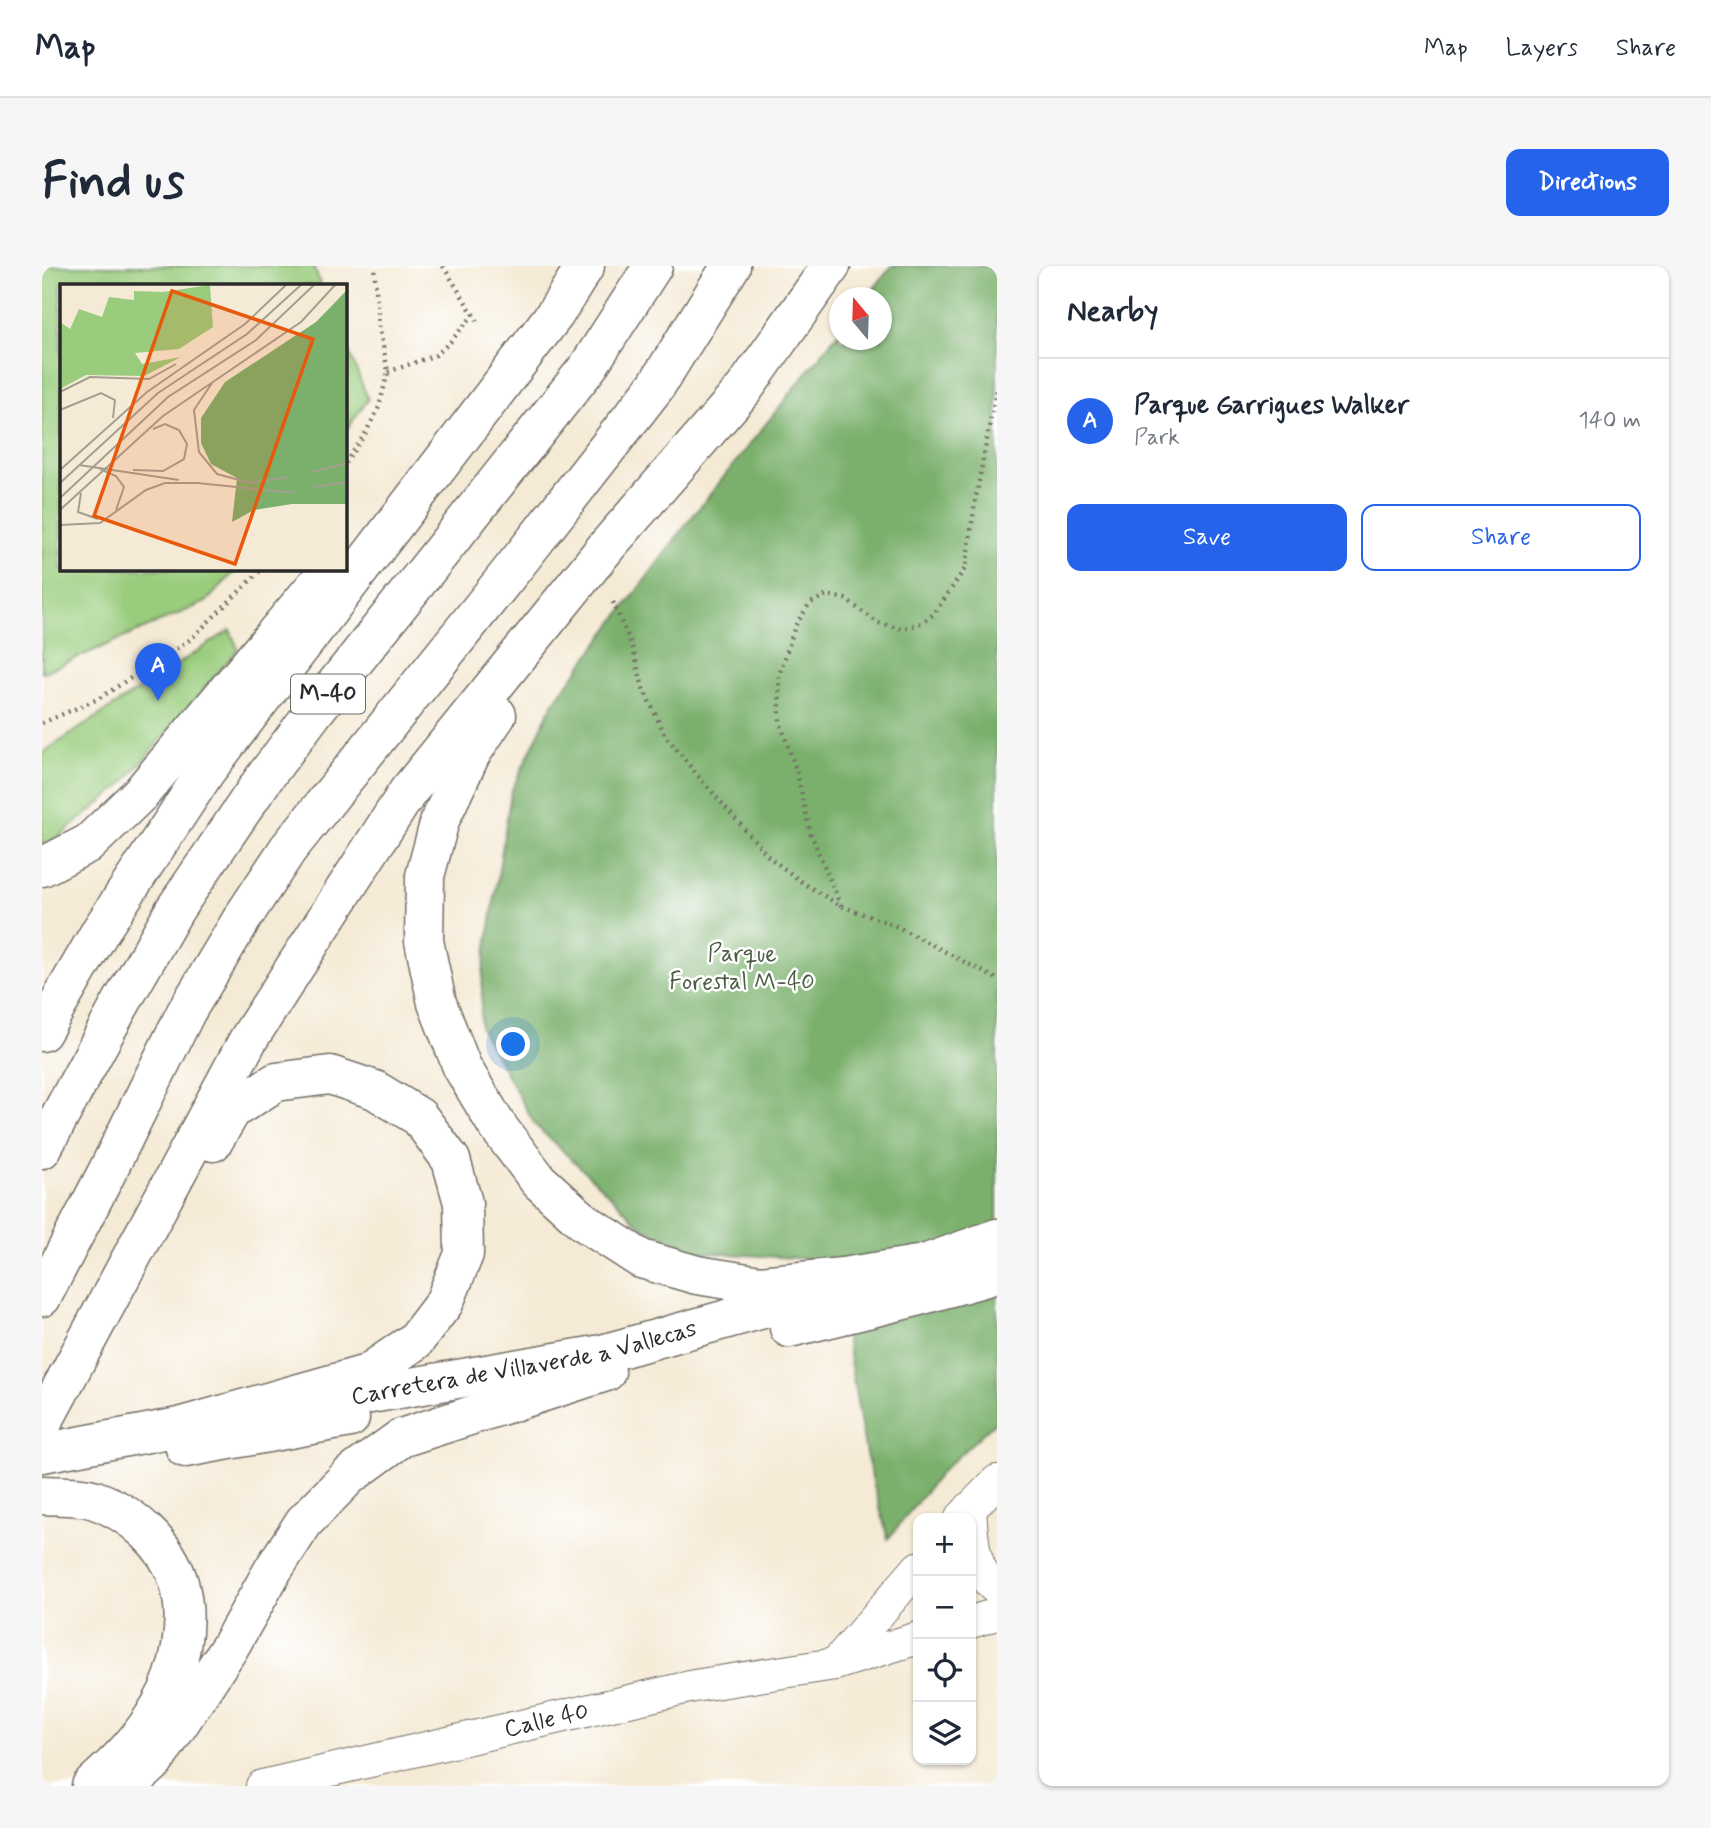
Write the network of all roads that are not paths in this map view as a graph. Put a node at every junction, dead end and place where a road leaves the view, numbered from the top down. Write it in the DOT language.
graph roads {
  1 [pos="585,266"];
  2 [pos="653,266"];
  3 [pos="731,266"];
  4 [pos="831,266"];
  5 [pos="555,314"];
  6 [pos="607,547"];
  7 [pos="346,550"];
  8 [pos="329,570"];
  9 [pos="42,867"];
  10 [pos="42,1032"];
  11 [pos="42,1149"];
  12 [pos="997,1238"];
  13 [pos="924,1264"];
  14 [pos="997,1274"];
  15 [pos="117,1286"];
  16 [pos="42,1297"];
  17 [pos="606,1372"];
  18 [pos="42,1424"];
  19 [pos="182,1426"];
  20 [pos="42,1453"];
  21 [pos="42,1474"];
  22 [pos="997,1481"];
  23 [pos="42,1495"];
  24 [pos="966,1513"];
  25 [pos="976,1557"];
  26 [pos="913,1573"];
  27 [pos="997,1589"];
  28 [pos="997,1614"];
  29 [pos="976,1620"];
  30 [pos="915,1639"];
  31 [pos="835,1664"];
  32 [pos="91,1786"];
  33 [pos="128,1786"];
  34 [pos="262,1786"];
  1 -- 5 [label="main road"];
  2 -- 11 [label="main road, M-40"];
  3 -- 16 [label="main road, M-40"];
  4 -- 6 [label="main road"];
  5 -- 7 [label="main road"];
  5 -- 10 [label="main road"];
  6 -- 13 [label="main road"];
  6 -- 15 [label="main road"];
  8 -- 9 [label="main road"];
  12 -- 13 [label="main road, Carretera de Villaverde a Vallecas"];
  13 -- 19 [label="main road, Carretera de Villaverde a Vallecas"];
  14 -- 17 [label="main road, Carretera de Villaverde a Vallecas"];
  15 -- 18 [label="main road"];
  15 -- 19 [label="main road"];
  17 -- 21 [label="main road, Carretera de Villaverde a Vallecas"];
  17 -- 33 [label="main road"];
  19 -- 20 [label="main road, Carretera de Villaverde a Vallecas"];
  22 -- 24 [label="street"];
  23 -- 32 [label="main road"];
  25 -- 27 [label="street"];
  26 -- 31 [label="street"];
  28 -- 29 [label="street"];
  30 -- 31 [label="street, Calle 40"];
  31 -- 34 [label="street, Calle 40"];
}
